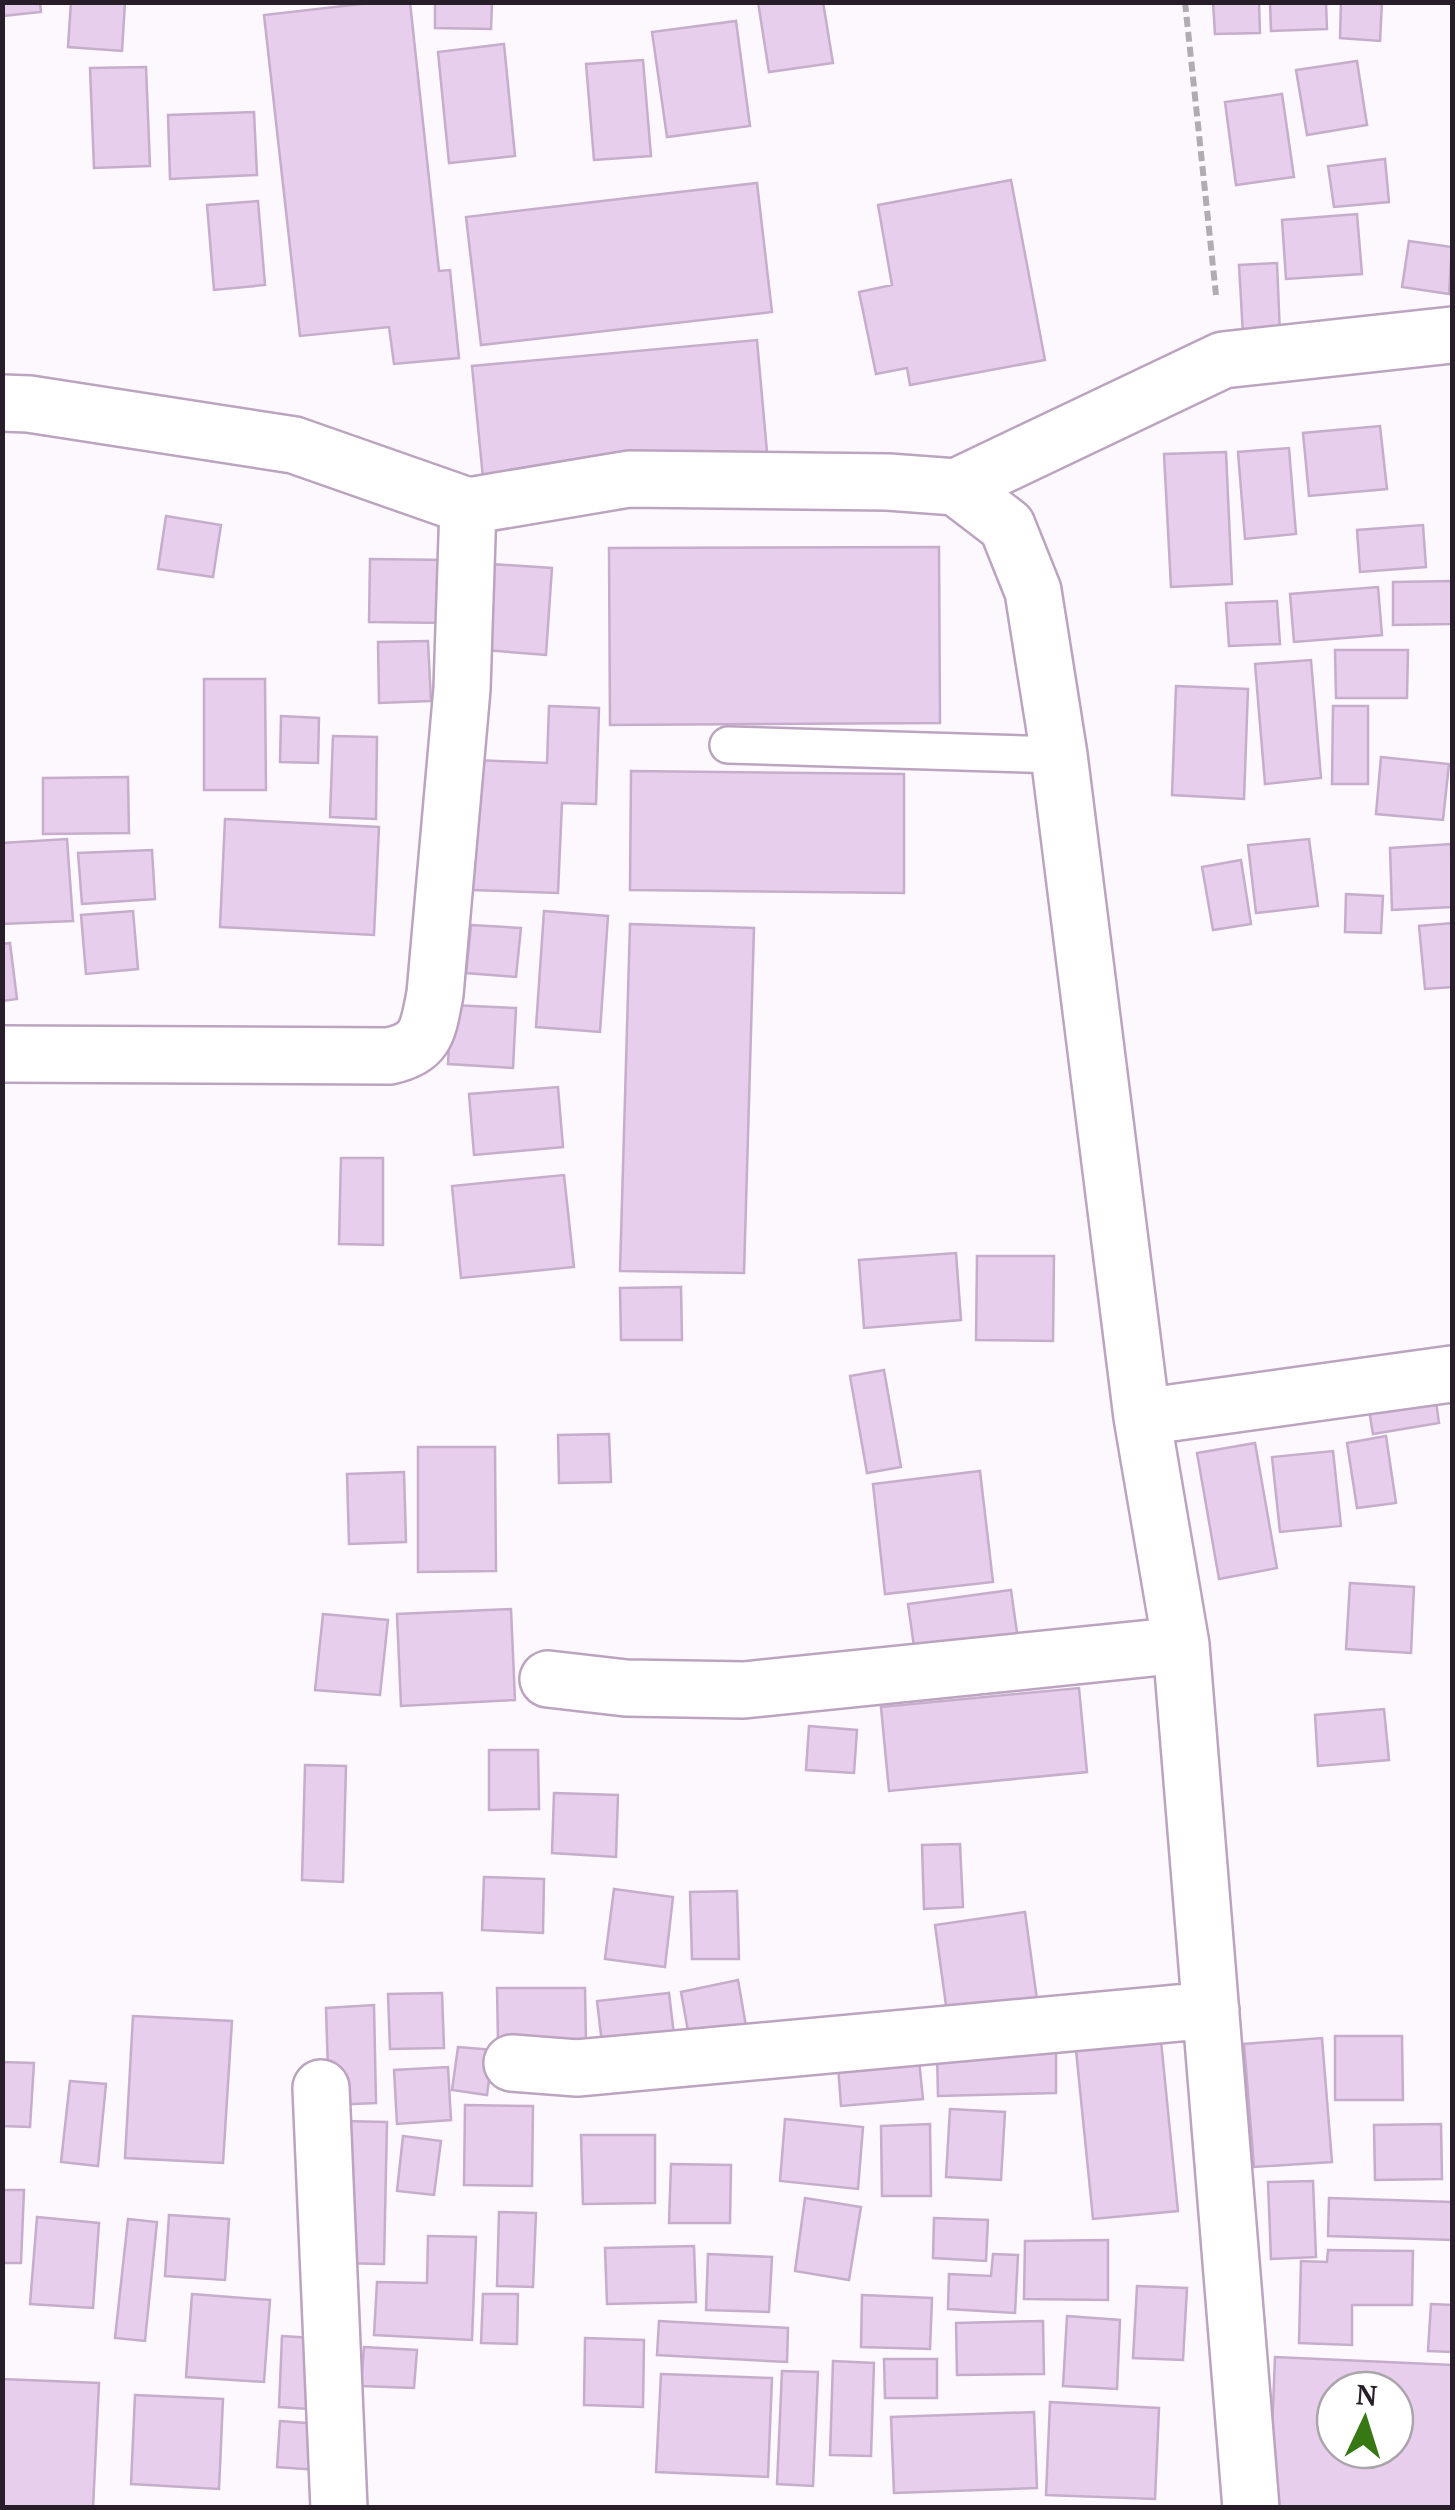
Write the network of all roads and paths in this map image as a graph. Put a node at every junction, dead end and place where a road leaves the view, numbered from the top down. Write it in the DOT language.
graph roads {
  1 [pos="1186,2"];
  2 [pos="1452,335"];
  3 [pos="1224,360"];
  4 [pos="2,403"];
  5 [pos="956,487"];
  6 [pos="468,506"];
  7 [pos="728,745"];
  8 [pos="1059,755"];
  9 [pos="2,1054"];
  10 [pos="1452,1374"];
  11 [pos="1142,1417"];
  12 [pos="1182,1645"];
  13 [pos="548,1679"];
  14 [pos="1211,2010"];
  15 [pos="512,2064"];
  16 [pos="321,2088"];
  17 [pos="339,2508"];
  18 [pos="1252,2508"];
  1 -- 3 [label="path"];
  2 -- 3 [label="street"];
  3 -- 5 [label="street"];
  4 -- 6 [label="street"];
  5 -- 6 [label="street"];
  5 -- 8 [label="street"];
  6 -- 9 [label="street"];
  7 -- 8 [label="lane"];
  8 -- 11 [label="street"];
  10 -- 11 [label="street"];
  11 -- 12 [label="street"];
  12 -- 13 [label="street"];
  12 -- 14 [label="street"];
  14 -- 15 [label="street"];
  14 -- 18 [label="street"];
  16 -- 17 [label="street"];
}
